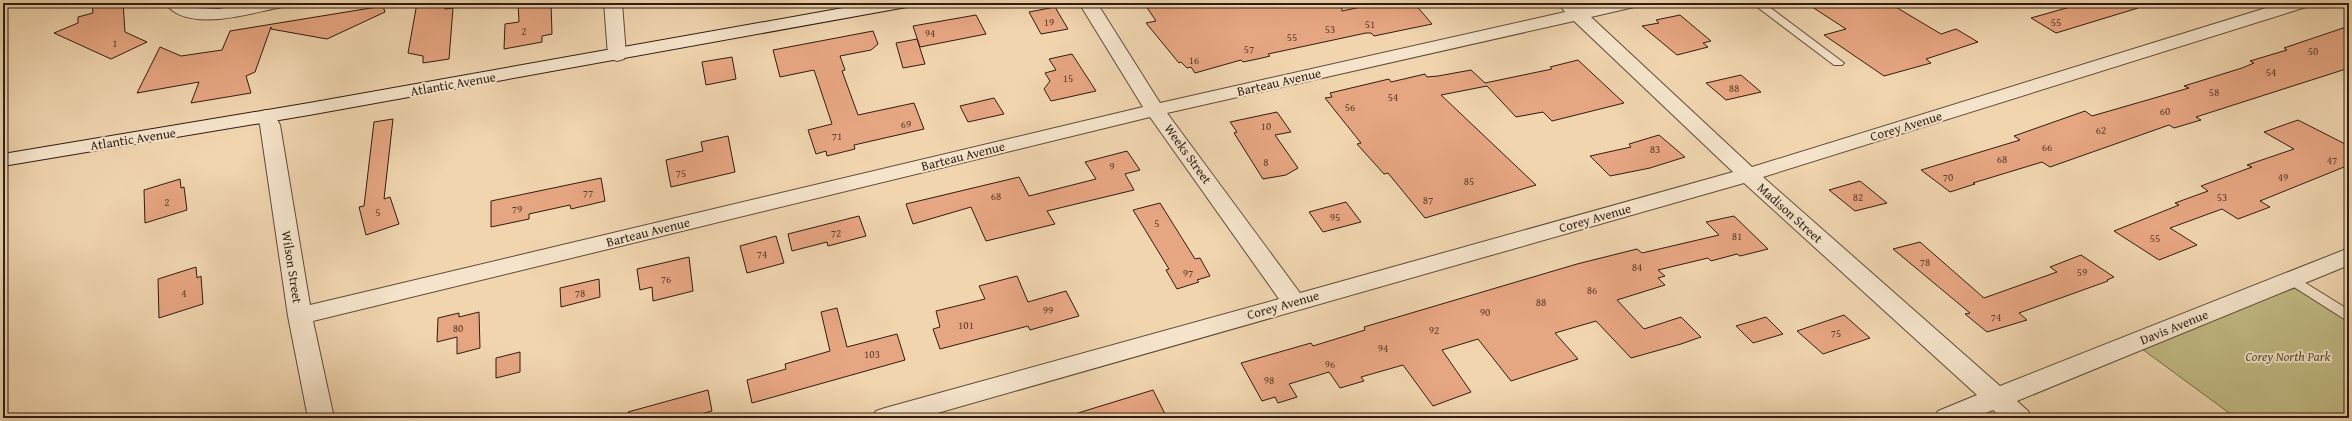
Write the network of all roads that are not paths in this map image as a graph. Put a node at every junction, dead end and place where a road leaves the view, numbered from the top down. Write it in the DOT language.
graph roads {
  1 [pos="174,3"];
  2 [pos="277,3"];
  3 [pos="613,3"];
  4 [pos="901,3"];
  5 [pos="1088,3"];
  6 [pos="1628,3"];
  7 [pos="1757,3"];
  8 [pos="2300,3"];
  9 [pos="1573,9"];
  10 [pos="617,55"];
  11 [pos="1838,63"];
  12 [pos="1155,110"];
  13 [pos="266,116"];
  14 [pos="3,160"];
  15 [pos="1748,175"];
  16 [pos="2349,256"];
  17 [pos="2291,280"];
  18 [pos="1294,302"];
  19 [pos="300,316"];
  20 [pos="2349,317"];
  21 [pos="1999,399"];
  22 [pos="321,418"];
  23 [pos="885,418"];
  24 [pos="1947,418"];
  25 [pos="2020,418"];
  1 -- 2 [label="street"];
  3 -- 10 [label="street"];
  4 -- 10 [label="street, Atlantic Avenue"];
  5 -- 12 [label="street, Weeks Street"];
  6 -- 9 [label="street, Barteau Avenue"];
  7 -- 11 [label="lane"];
  8 -- 15 [label="street, Corey Avenue"];
  9 -- 12 [label="street, Barteau Avenue"];
  9 -- 15 [label="street, Madison Street"];
  10 -- 13 [label="street, Atlantic Avenue"];
  12 -- 18 [label="street, Weeks Street"];
  12 -- 19 [label="street, Barteau Avenue"];
  13 -- 14 [label="street, Atlantic Avenue"];
  13 -- 19 [label="street, Wilson Street"];
  15 -- 18 [label="street, Corey Avenue"];
  15 -- 21 [label="street, Madison Street"];
  16 -- 17 [label="street, Davis Avenue"];
  17 -- 20 [label="lane"];
  17 -- 21 [label="street, Davis Avenue"];
  18 -- 23 [label="street, Corey Avenue"];
  19 -- 22 [label="street, Wilson Street"];
  21 -- 24 [label="street"];
  21 -- 25 [label="street, Madison Street"];
}
